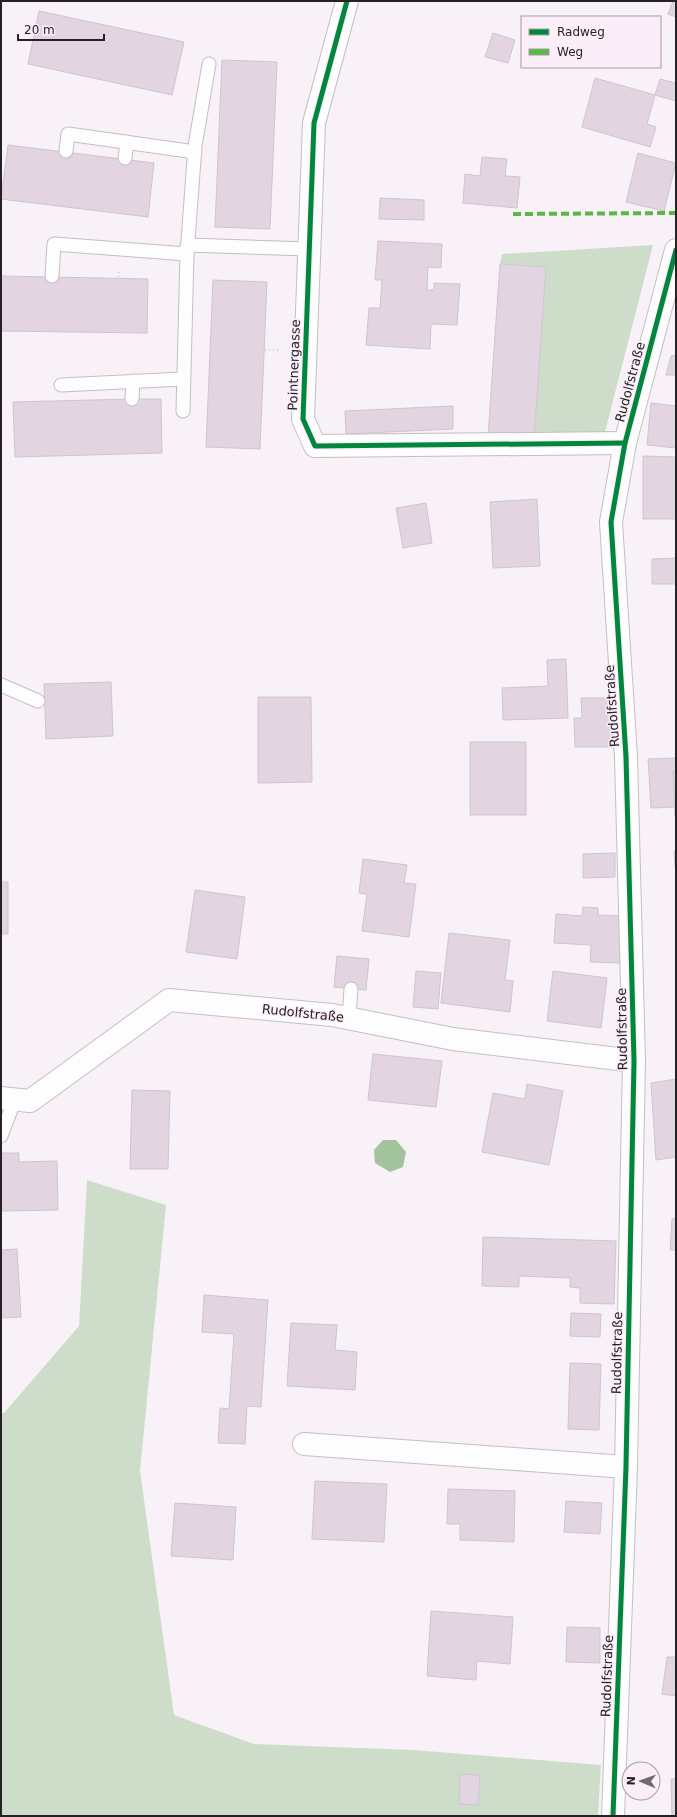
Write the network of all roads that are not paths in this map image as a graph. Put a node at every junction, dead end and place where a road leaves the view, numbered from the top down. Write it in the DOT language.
graph roads {
  1 [pos="347,1"];
  2 [pos="209,64"];
  3 [pos="127,142"];
  4 [pos="66,151"];
  5 [pos="194,152"];
  6 [pos="125,158"];
  7 [pos="309,249"];
  8 [pos="187,250"];
  9 [pos="676,250"];
  10 [pos="52,276"];
  11 [pos="183,379"];
  12 [pos="133,381"];
  13 [pos="62,385"];
  14 [pos="132,399"];
  15 [pos="183,411"];
  16 [pos="625,443"];
  17 [pos="1,685"];
  18 [pos="38,701"];
  19 [pos="351,988"];
  20 [pos="349,1018"];
  21 [pos="634,1060"];
  22 [pos="8,1098"];
  23 [pos="1,1136"];
  24 [pos="304,1444"];
  25 [pos="626,1467"];
  26 [pos="613,1816"];
  1 -- 7 [label="street, Pointnergasse"];
  2 -- 5 [label="lane"];
  3 -- 4 [label="lane"];
  3 -- 5 [label="lane"];
  3 -- 6 [label="lane"];
  5 -- 8 [label="lane"];
  7 -- 8 [label="lane"];
  7 -- 16 [label="street, Pointnergasse"];
  8 -- 10 [label="lane"];
  8 -- 11 [label="lane"];
  9 -- 16 [label="street, Rudolfstraße"];
  11 -- 12 [label="lane"];
  11 -- 15 [label="lane"];
  12 -- 13 [label="lane"];
  12 -- 14 [label="lane"];
  16 -- 21 [label="street, Rudolfstraße"];
  17 -- 18 [label="lane"];
  19 -- 20 [label="lane"];
  20 -- 21 [label="street, Rudolfstraße"];
  20 -- 22 [label="street, Rudolfstraße"];
  21 -- 25 [label="street, Rudolfstraße"];
  22 -- 23 [label="lane"];
  24 -- 25 [label="street"];
  25 -- 26 [label="street, Rudolfstraße"];
}
